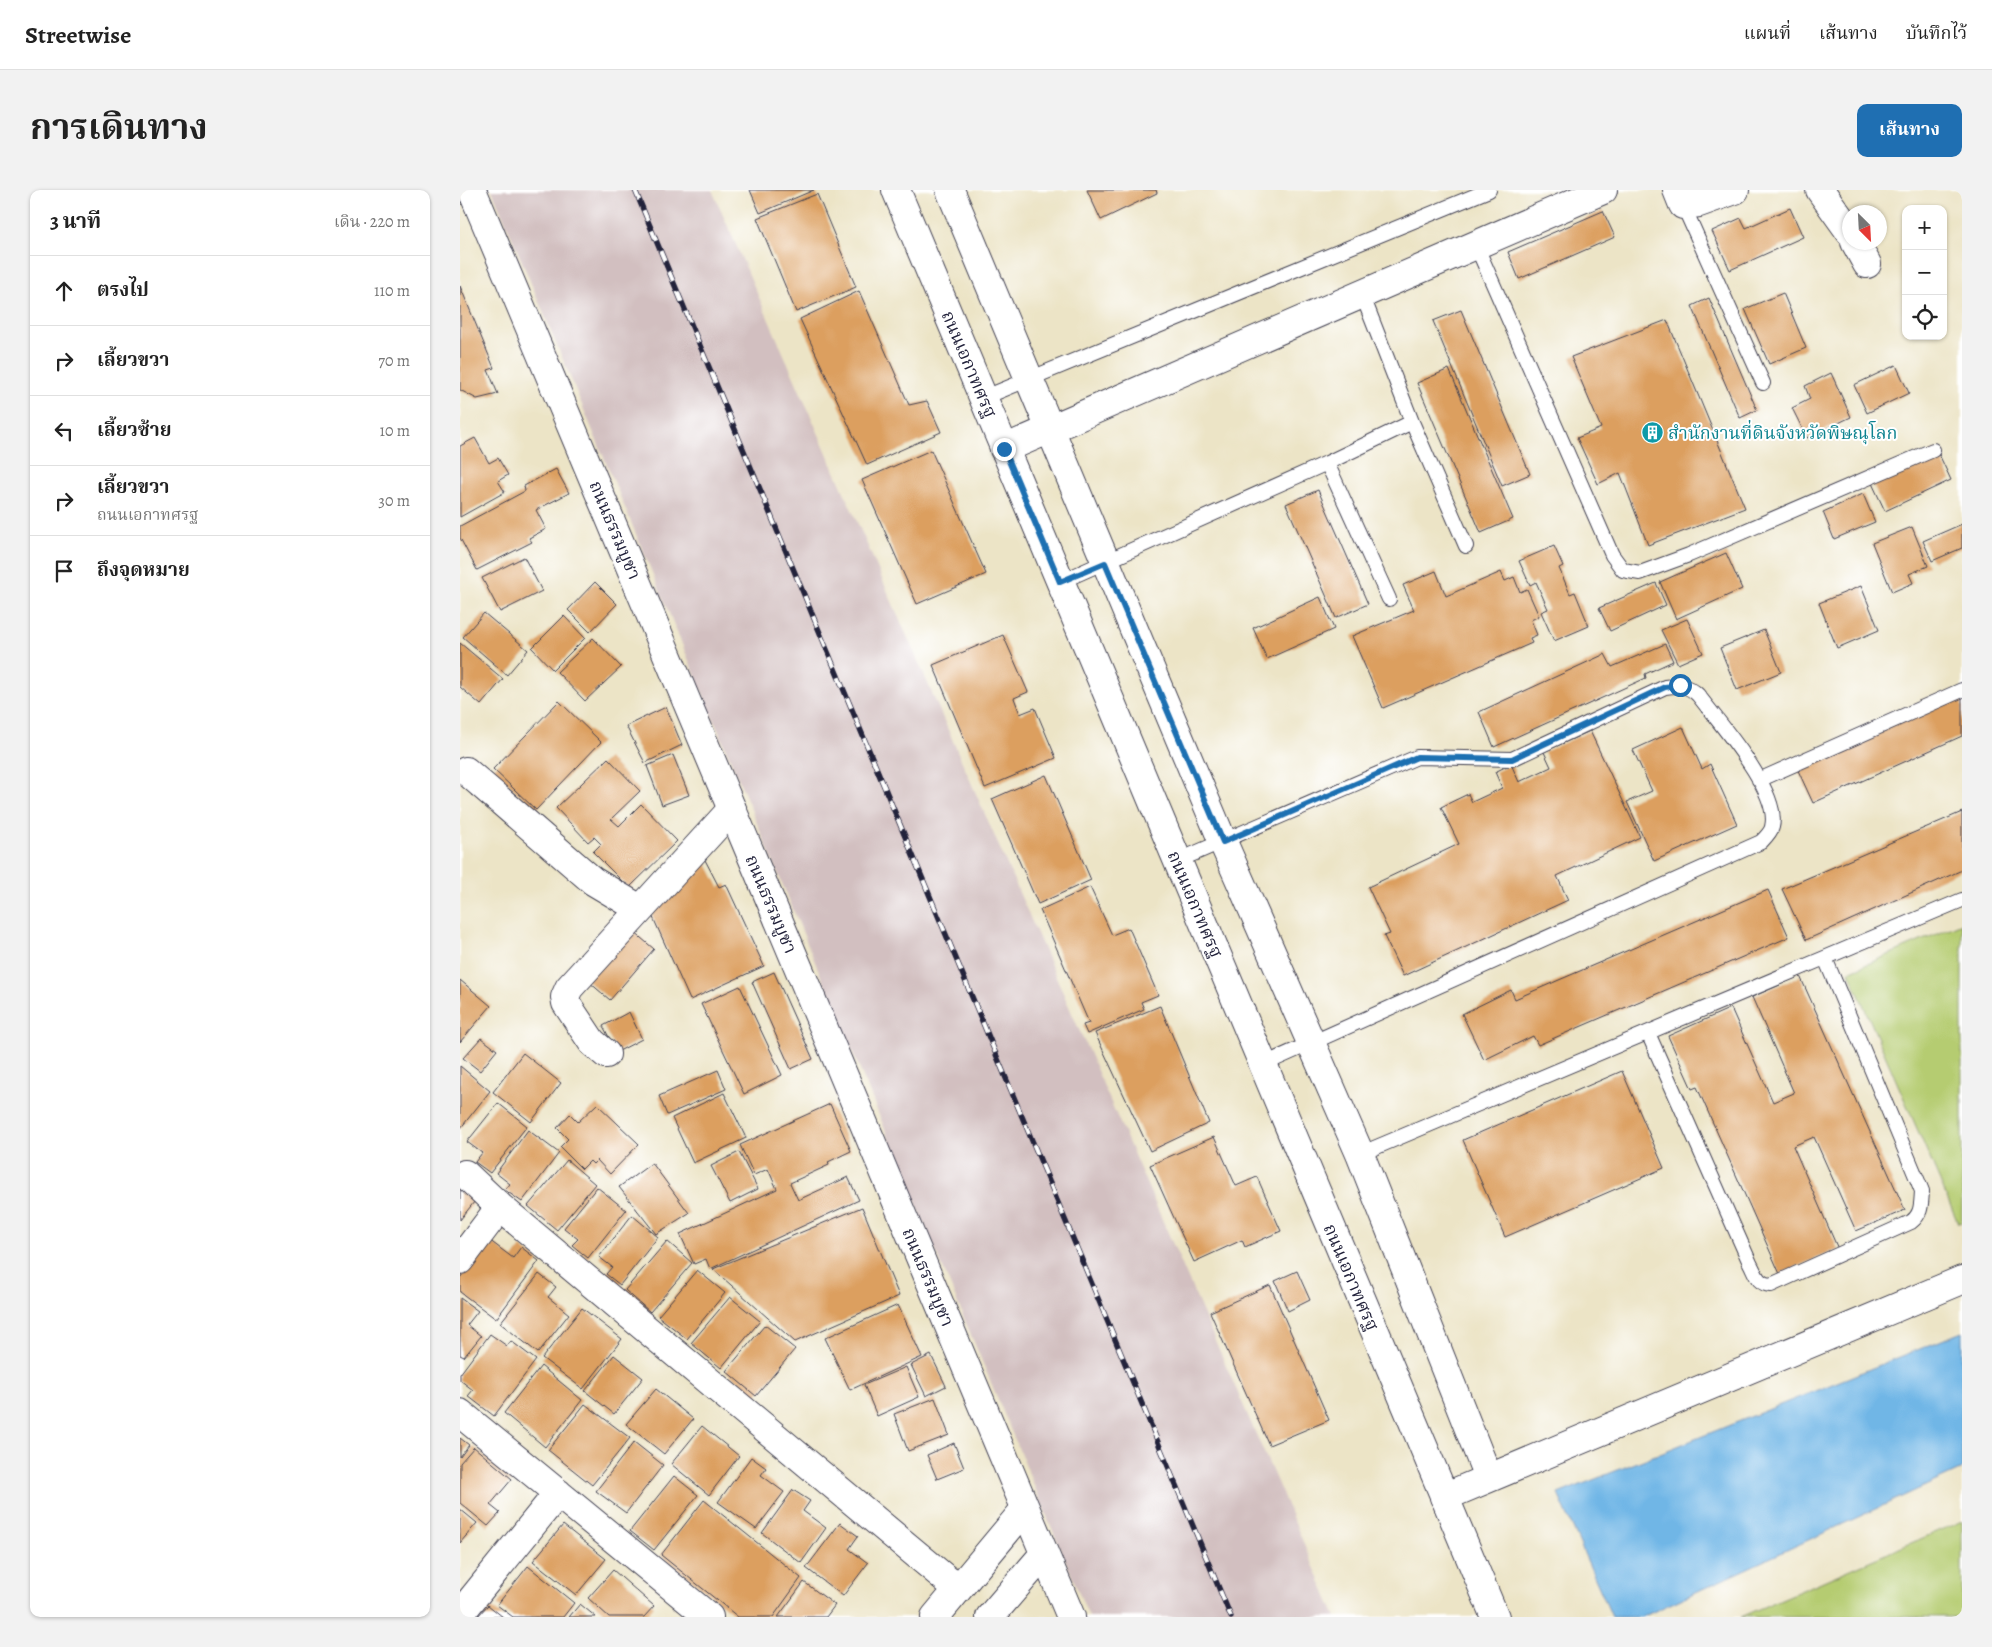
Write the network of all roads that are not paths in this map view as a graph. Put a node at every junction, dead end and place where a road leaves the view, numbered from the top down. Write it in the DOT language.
graph roads {
  1 [pos="472,190"];
  2 [pos="896,190"];
  3 [pos="950,190"];
  4 [pos="1489,190"];
  5 [pos="1603,190"];
  6 [pos="1734,190"];
  7 [pos="1820,190"];
  8 [pos="1680,197"];
  9 [pos="1842,221"];
  10 [pos="1476,245"];
  11 [pos="1362,294"];
  12 [pos="1029,379"];
  13 [pos="1763,383"];
  14 [pos="983,398"];
  15 [pos="1412,422"];
  16 [pos="1050,429"];
  17 [pos="1004,449"];
  18 [pos="1933,450"];
  19 [pos="1327,464"];
  20 [pos="1466,546"];
  21 [pos="1105,563"];
  22 [pos="1060,582"];
  23 [pos="1389,599"];
  24 [pos="1962,690"];
  25 [pos="466,771"];
  26 [pos="1759,780"];
  27 [pos="732,810"];
  28 [pos="1223,842"];
  29 [pos="1177,861"];
  30 [pos="1962,900"];
  31 [pos="640,909"];
  32 [pos="1825,958"];
  33 [pos="1648,1033"];
  34 [pos="1311,1042"];
  35 [pos="606,1054"];
  36 [pos="1262,1064"];
  37 [pos="1360,1154"];
  38 [pos="465,1174"];
  39 [pos="500,1207"];
  40 [pos="460,1260"];
  41 [pos="1962,1280"];
  42 [pos="460,1413"];
  43 [pos="1488,1477"];
  44 [pos="558,1494"];
  45 [pos="1444,1497"];
  46 [pos="1025,1509"];
  47 [pos="1044,1554"];
  48 [pos="958,1589"];
  49 [pos="460,1614"];
  50 [pos="701,1615"];
  51 [pos="935,1617"];
  52 [pos="990,1617"];
  53 [pos="1071,1617"];
  54 [pos="1495,1617"];
  1 -- 27 [label="street, ถนนธรรมบูชา"];
  2 -- 14 [label="street, ถนนเอกาทศรฐ"];
  3 -- 12 [label="street"];
  4 -- 12 [label="lane"];
  5 -- 10 [label="street"];
  6 -- 8 [label="street"];
  7 -- 9 [label="street"];
  8 -- 13 [label="lane"];
  10 -- 11 [label="street"];
  10 -- 18 [label="lane"];
  11 -- 15 [label="lane"];
  11 -- 16 [label="street"];
  12 -- 14 [label="lane"];
  12 -- 16 [label="street"];
  14 -- 17 [label="street, ถนนเอกาทศรฐ"];
  15 -- 19 [label="lane"];
  15 -- 20 [label="lane"];
  16 -- 17 [label="street"];
  16 -- 21 [label="street"];
  17 -- 22 [label="street, ถนนเอกาทศรฐ"];
  19 -- 21 [label="lane"];
  19 -- 23 [label="lane"];
  21 -- 22 [label="lane"];
  21 -- 28 [label="street"];
  22 -- 29 [label="street, ถนนเอกาทศรฐ"];
  24 -- 26 [label="lane"];
  25 -- 31 [label="street"];
  26 -- 28 [label="lane"];
  26 -- 34 [label="lane"];
  27 -- 31 [label="street"];
  27 -- 46 [label="street, ถนนธรรมบูชา"];
  28 -- 29 [label="lane"];
  28 -- 34 [label="street"];
  29 -- 36 [label="street, ถนนเอกาทศรฐ"];
  30 -- 32 [label="lane"];
  31 -- 35 [label="street"];
  32 -- 33 [label="lane"];
  32 -- 33 [label="lane"];
  33 -- 37 [label="lane"];
  34 -- 36 [label="lane"];
  34 -- 37 [label="street"];
  36 -- 45 [label="street, ถนนเอกาทศรฐ"];
  37 -- 43 [label="street"];
  38 -- 39 [label="street"];
  39 -- 40 [label="street"];
  39 -- 48 [label="street"];
  41 -- 43 [label="street"];
  42 -- 44 [label="street"];
  43 -- 45 [label="street"];
  44 -- 49 [label="street"];
  44 -- 50 [label="street"];
  45 -- 54 [label="street, ถนนเอกาทศรฐ"];
  46 -- 47 [label="street, ถนนธรรมบูชา"];
  46 -- 48 [label="street"];
  47 -- 52 [label="street"];
  47 -- 53 [label="street, ถนนธรรมบูชา"];
  48 -- 51 [label="street"];
}
